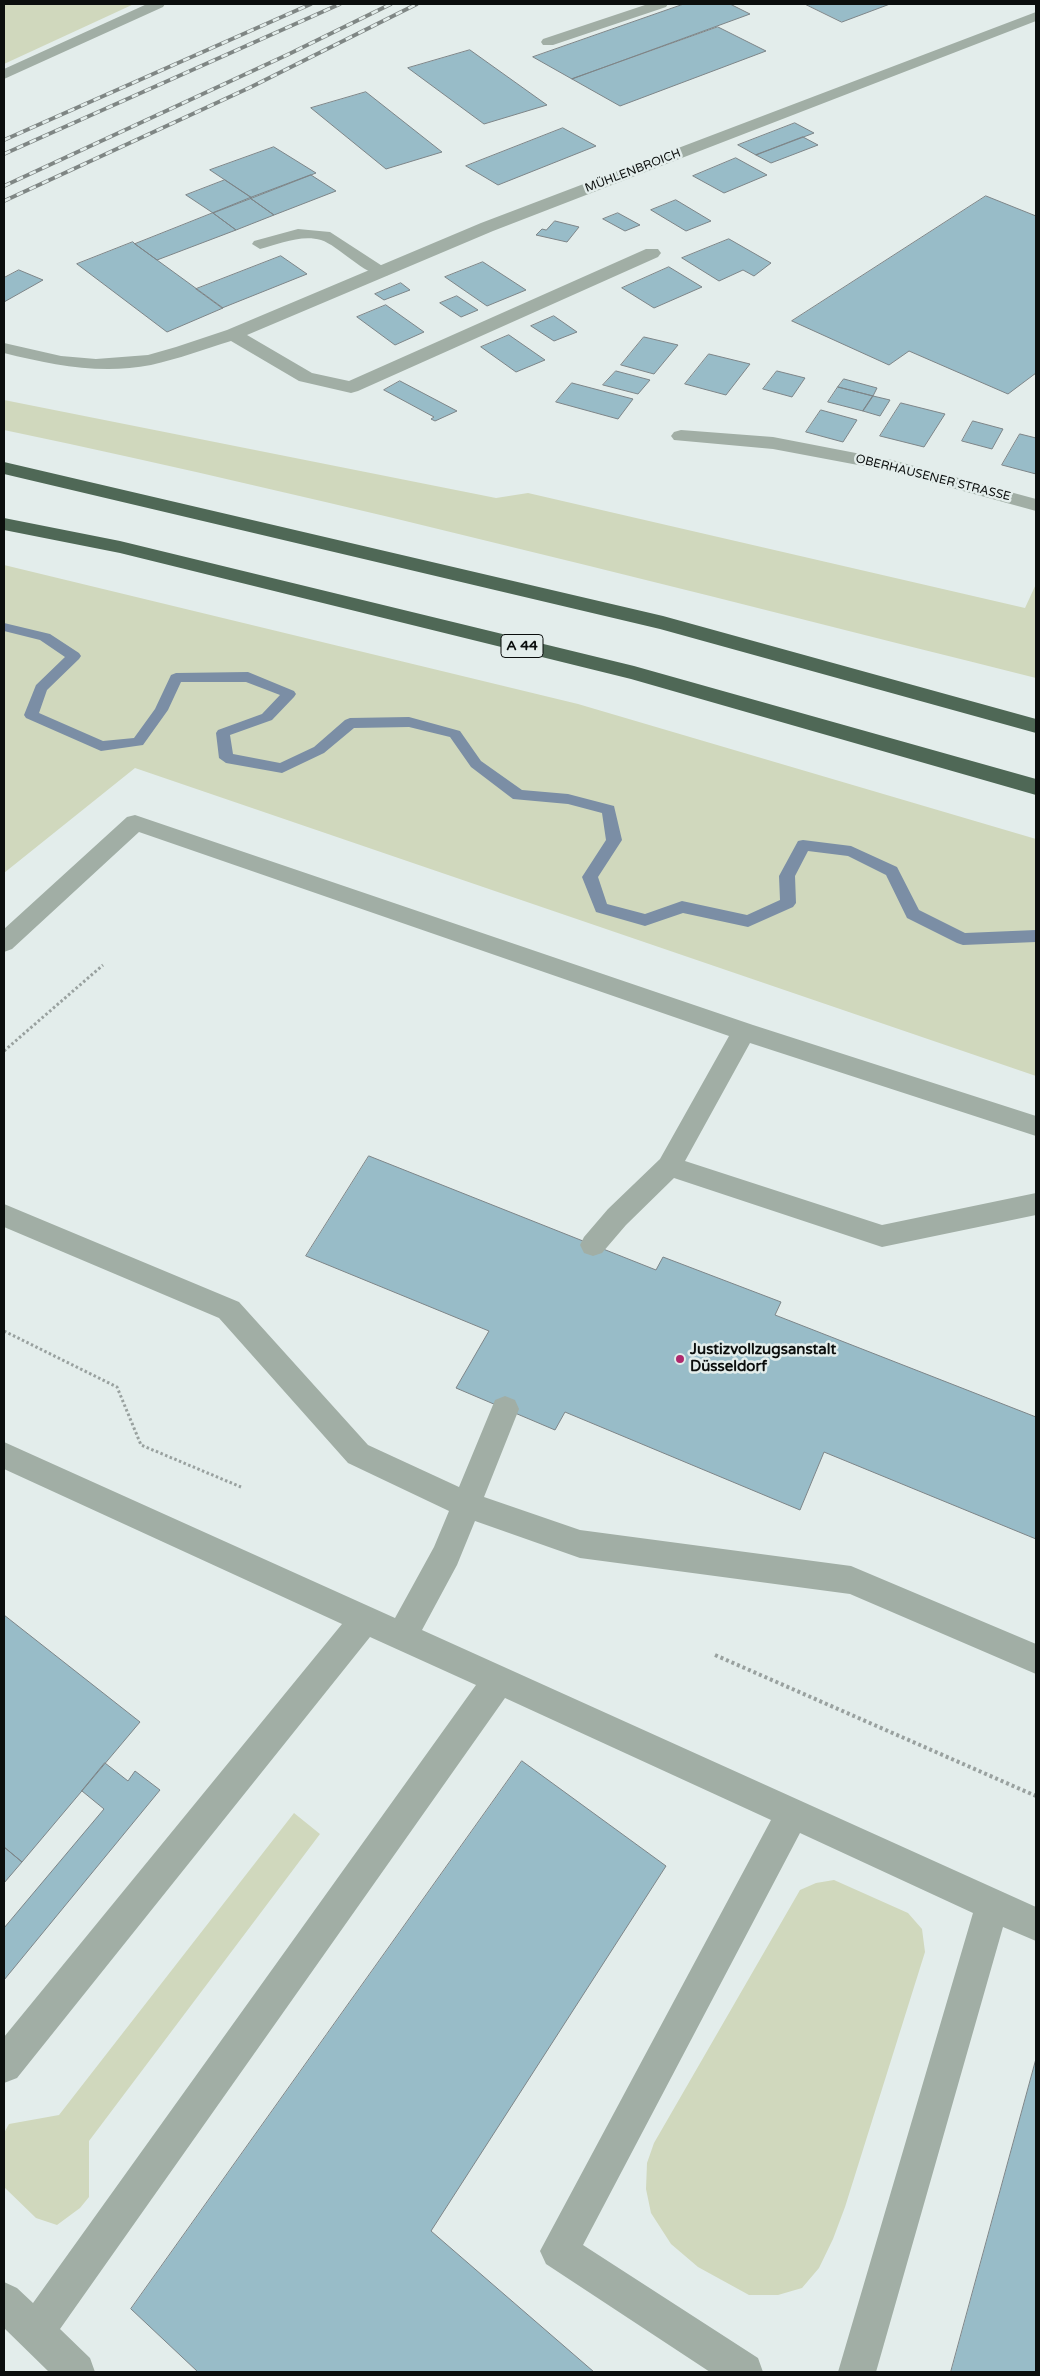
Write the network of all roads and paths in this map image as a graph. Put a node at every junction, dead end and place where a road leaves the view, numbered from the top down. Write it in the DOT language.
graph roads {
  1 [pos="158,4"];
  2 [pos="661,4"];
  3 [pos="1036,16"];
  4 [pos="548,42"];
  5 [pos="4,75"];
  6 [pos="260,244"];
  7 [pos="652,254"];
  8 [pos="382,271"];
  9 [pos="233,334"];
  10 [pos="4,348"];
  11 [pos="681,436"];
  12 [pos="4,468"];
  13 [pos="1036,504"];
  14 [pos="4,524"];
  15 [pos="1036,726"];
  16 [pos="1036,788"];
  17 [pos="4,943"];
  18 [pos="102,965"];
  19 [pos="744,1032"];
  20 [pos="4,1051"];
  21 [pos="1036,1126"];
  22 [pos="669,1166"];
  23 [pos="1036,1204"];
  24 [pos="4,1215"];
  25 [pos="593,1245"];
  26 [pos="4,1332"];
  27 [pos="505,1409"];
  28 [pos="4,1455"];
  29 [pos="241,1487"];
  30 [pos="467,1505"];
  31 [pos="364,1619"];
  32 [pos="402,1636"];
  33 [pos="715,1655"];
  34 [pos="1036,1659"];
  35 [pos="498,1680"];
  36 [pos="1036,1796"];
  37 [pos="792,1814"];
  38 [pos="993,1904"];
  39 [pos="1036,1924"];
  40 [pos="4,2065"];
  41 [pos="4,2301"];
  42 [pos="35,2332"];
  43 [pos="76,2372"];
  44 [pos="744,2372"];
  45 [pos="856,2372"];
  1 -- 5 [label="street"];
  2 -- 4 [label="lane"];
  3 -- 8 [label="street, MÜHLENBROICH"];
  6 -- 8 [label="lane"];
  7 -- 9 [label="street"];
  8 -- 9 [label="street, MÜHLENBROICH"];
  9 -- 10 [label="street, MÜHLENBROICH"];
  11 -- 13 [label="street, OBERHAUSENER STRASSE"];
  12 -- 15 [label="highway"];
  14 -- 16 [label="highway, A 44"];
  17 -- 19 [label="lane"];
  18 -- 20 [label="path"];
  19 -- 21 [label="lane"];
  19 -- 22 [label="lane"];
  22 -- 23 [label="lane"];
  22 -- 25 [label="lane"];
  24 -- 30 [label="lane"];
  26 -- 29 [label="path"];
  27 -- 30 [label="lane"];
  28 -- 31 [label="lane"];
  30 -- 32 [label="lane"];
  30 -- 34 [label="lane"];
  31 -- 32 [label="lane"];
  31 -- 40 [label="lane"];
  32 -- 35 [label="lane"];
  33 -- 36 [label="path"];
  35 -- 37 [label="lane"];
  35 -- 42 [label="lane"];
  37 -- 38 [label="lane"];
  37 -- 44 [label="lane"];
  38 -- 39 [label="lane"];
  38 -- 45 [label="lane"];
  41 -- 42 [label="lane"];
  42 -- 43 [label="lane"];
}
